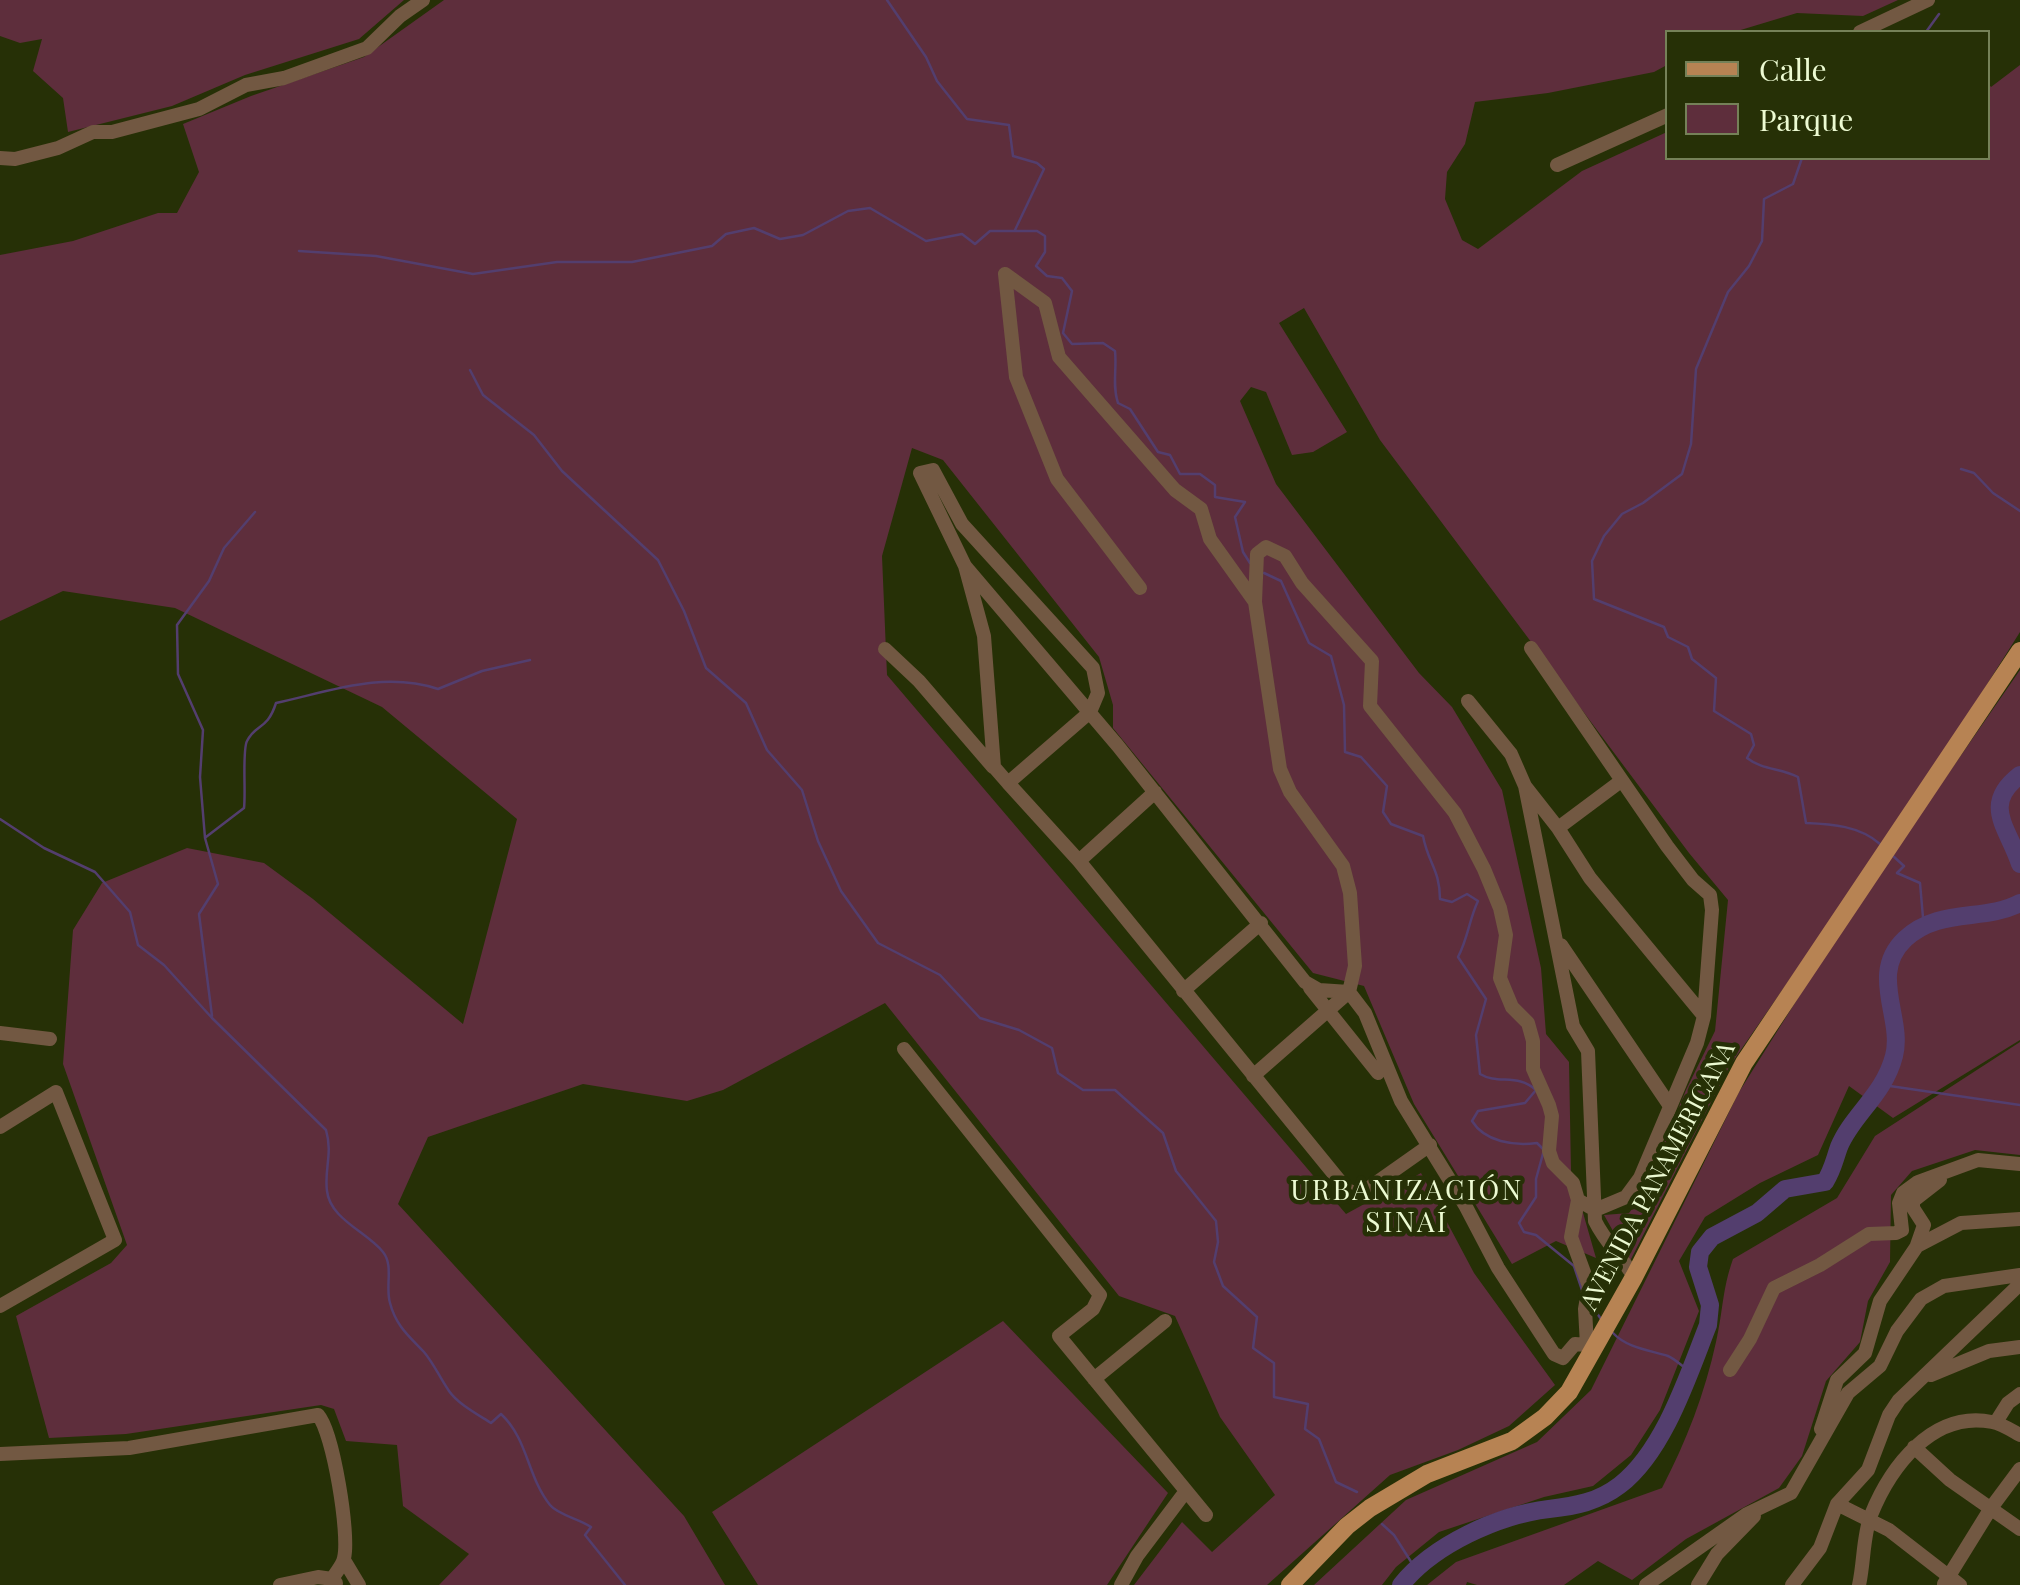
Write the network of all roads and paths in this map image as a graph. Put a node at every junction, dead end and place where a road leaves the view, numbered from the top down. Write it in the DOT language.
graph roads {
  1 [pos="423,0"];
  2 [pos="1928,0"];
  3 [pos="1864,30"];
  4 [pos="1665,116"];
  5 [pos="0,158"];
  6 [pos="1557,165"];
  7 [pos="965,566"];
  8 [pos="1140,588"];
  9 [pos="1255,602"];
  10 [pos="1531,648"];
  11 [pos="885,649"];
  12 [pos="2020,650"];
  13 [pos="1468,701"];
  14 [pos="1090,712"];
  15 [pos="994,767"];
  16 [pos="1621,781"];
  17 [pos="1008,783"];
  18 [pos="1524,786"];
  19 [pos="1154,792"];
  20 [pos="1558,828"];
  21 [pos="1078,861"];
  22 [pos="1260,923"];
  23 [pos="1558,940"];
  24 [pos="1305,982"];
  25 [pos="1184,991"];
  26 [pos="1349,992"];
  27 [pos="1329,1010"];
  28 [pos="1704,1016"];
  29 [pos="0,1033"];
  30 [pos="50,1039"];
  31 [pos="904,1049"];
  32 [pos="1378,1072"];
  33 [pos="1253,1076"];
  34 [pos="1670,1106"];
  35 [pos="0,1127"];
  36 [pos="1430,1146"];
  37 [pos="1978,1160"];
  38 [pos="2020,1164"];
  39 [pos="1578,1200"];
  40 [pos="1594,1210"];
  41 [pos="2020,1220"];
  42 [pos="1917,1246"];
  43 [pos="2020,1275"];
  44 [pos="1634,1278"];
  45 [pos="2020,1284"];
  46 [pos="0,1306"];
  47 [pos="1164,1321"];
  48 [pos="1592,1347"];
  49 [pos="2020,1347"];
  50 [pos="1730,1370"];
  51 [pos="1094,1380"];
  52 [pos="1917,1382"];
  53 [pos="2020,1394"];
  54 [pos="1996,1422"];
  55 [pos="2020,1435"];
  56 [pos="1914,1448"];
  57 [pos="0,1454"];
  58 [pos="1812,1458"];
  59 [pos="2020,1468"];
  60 [pos="1186,1491"];
  61 [pos="1838,1504"];
  62 [pos="1764,1505"];
  63 [pos="1991,1508"];
  64 [pos="1206,1515"];
  65 [pos="1869,1519"];
  66 [pos="2020,1529"];
  67 [pos="344,1560"];
  68 [pos="334,1582"];
  69 [pos="1950,1582"];
  70 [pos="280,1585"];
  71 [pos="359,1585"];
  72 [pos="1121,1585"];
  73 [pos="1290,1585"];
  74 [pos="1646,1585"];
  75 [pos="1698,1585"];
  76 [pos="1792,1585"];
  77 [pos="1859,1585"];
  1 -- 5 [label="street"];
  2 -- 3 [label="street"];
  4 -- 6 [label="street"];
  7 -- 14 [label="street"];
  7 -- 14 [label="street"];
  7 -- 15 [label="street"];
  8 -- 9 [label="street"];
  9 -- 26 [label="street"];
  9 -- 39 [label="street"];
  10 -- 16 [label="street"];
  11 -- 15 [label="street"];
  12 -- 44 [label="main road, AVENIDA PANAMERICANA"];
  13 -- 18 [label="street"];
  14 -- 17 [label="street"];
  14 -- 19 [label="street"];
  15 -- 17 [label="street"];
  16 -- 20 [label="street"];
  16 -- 28 [label="street"];
  17 -- 21 [label="street"];
  18 -- 20 [label="street"];
  18 -- 23 [label="street"];
  19 -- 21 [label="street"];
  19 -- 22 [label="street"];
  20 -- 28 [label="street"];
  21 -- 25 [label="street"];
  22 -- 24 [label="street"];
  22 -- 25 [label="street"];
  23 -- 34 [label="street"];
  23 -- 40 [label="street"];
  24 -- 26 [label="street"];
  24 -- 27 [label="street"];
  25 -- 33 [label="street"];
  26 -- 27 [label="street"];
  26 -- 36 [label="street"];
  27 -- 32 [label="street"];
  27 -- 33 [label="street"];
  28 -- 34 [label="street"];
  29 -- 30 [label="street"];
  31 -- 51 [label="street"];
  33 -- 36 [label="street"];
  34 -- 40 [label="street"];
  35 -- 46 [label="street"];
  36 -- 48 [label="street"];
  37 -- 38 [label="street"];
  37 -- 42 [label="street"];
  37 -- 50 [label="street"];
  39 -- 40 [label="street"];
  39 -- 48 [label="street"];
  40 -- 44 [label="street"];
  41 -- 42 [label="street"];
  42 -- 58 [label="street"];
  43 -- 58 [label="street"];
  44 -- 48 [label="main road, AVENIDA PANAMERICANA"];
  45 -- 52 [label="street"];
  47 -- 51 [label="street"];
  48 -- 73 [label="main road, AVENIDA PANAMERICANA"];
  49 -- 52 [label="street"];
  51 -- 60 [label="street"];
  52 -- 61 [label="street"];
  53 -- 54 [label="street"];
  54 -- 55 [label="street"];
  54 -- 56 [label="street"];
  56 -- 63 [label="street"];
  56 -- 65 [label="street"];
  57 -- 67 [label="street"];
  58 -- 62 [label="street"];
  59 -- 63 [label="street"];
  60 -- 64 [label="street"];
  60 -- 72 [label="street"];
  61 -- 65 [label="street"];
  61 -- 76 [label="street"];
  62 -- 74 [label="street"];
  62 -- 75 [label="street"];
  63 -- 66 [label="street"];
  63 -- 69 [label="street"];
  65 -- 69 [label="street"];
  65 -- 77 [label="street"];
  67 -- 68 [label="street"];
  67 -- 71 [label="street"];
  68 -- 70 [label="street"];
}
